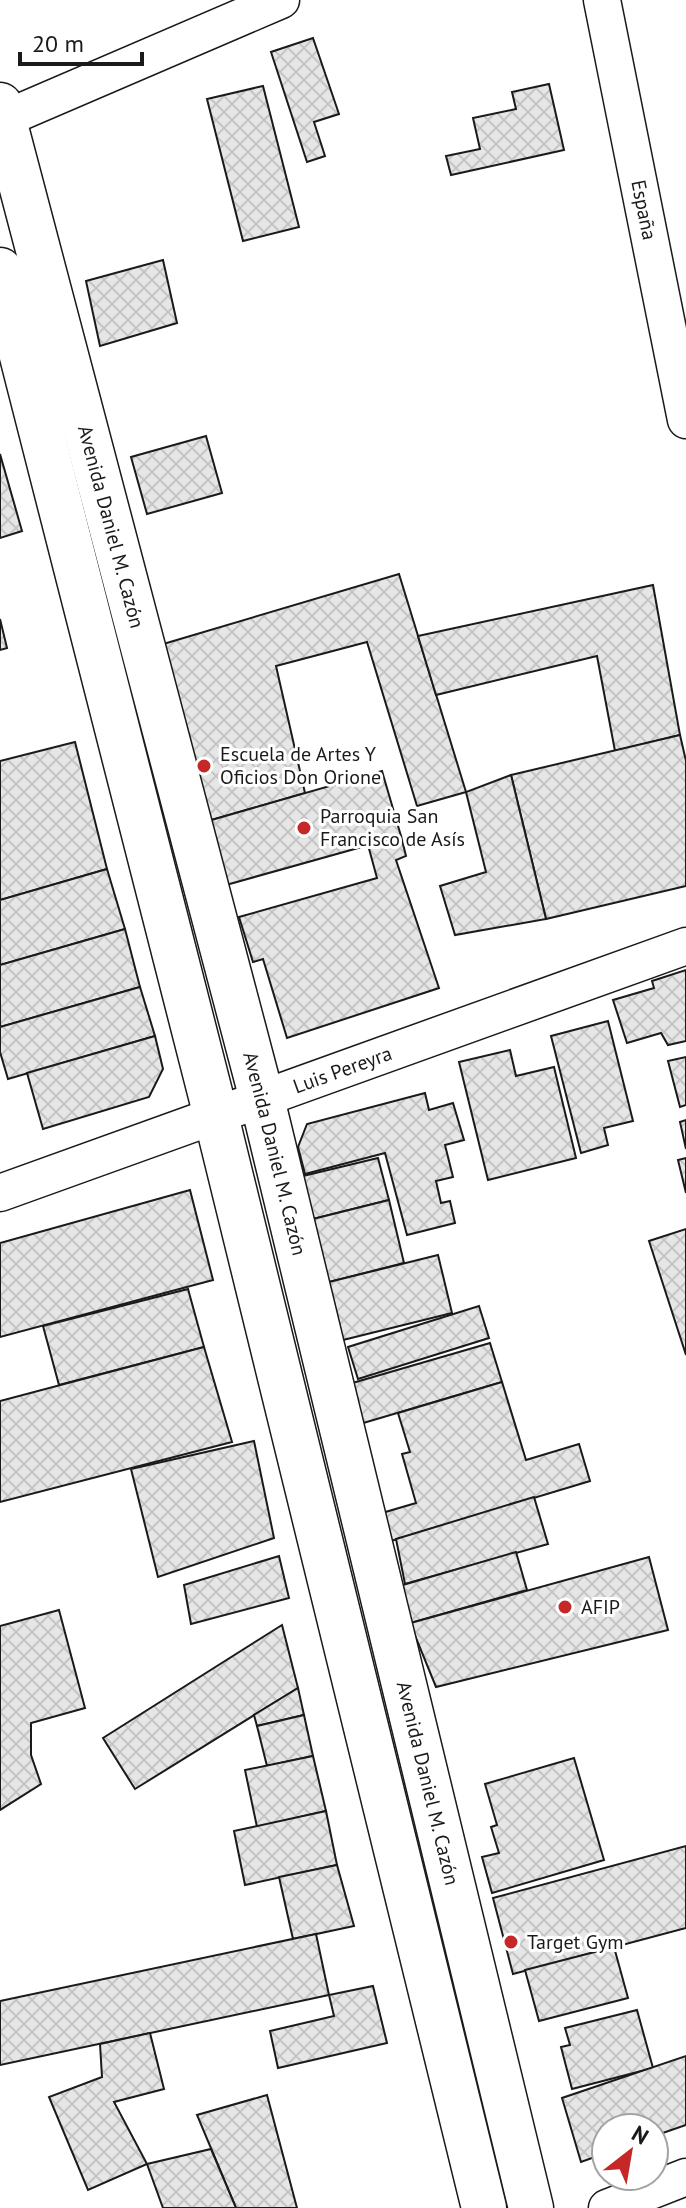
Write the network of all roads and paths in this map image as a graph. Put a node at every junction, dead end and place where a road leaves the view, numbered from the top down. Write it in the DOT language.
graph roads {
  1 [pos="281,0"];
  2 [pos="602,0"];
  3 [pos="2,112"];
  4 [pos="0,270"];
  5 [pos="678,334"];
  6 [pos="686,420"];
  7 [pos="686,946"];
  8 [pos="262,1099"];
  9 [pos="216,1116"];
  10 [pos="0,1193"];
  11 [pos="686,2177"];
  12 [pos="484,2208"];
  13 [pos="531,2208"];
  14 [pos="607,2208"];
  1 -- 3 [label="street"];
  2 -- 5 [label="street, España"];
  3 -- 8 [label="main road, Avenida Daniel M. Cazón"];
  4 -- 9 [label="main road"];
  5 -- 6 [label="street, España"];
  7 -- 8 [label="street, Luis Pereyra"];
  8 -- 9 [label="street, Luis Pereyra"];
  8 -- 13 [label="main road, Avenida Daniel M. Cazón"];
  9 -- 10 [label="street, Luis Pereyra"];
  9 -- 12 [label="main road"];
  11 -- 14 [label="street"];
}
